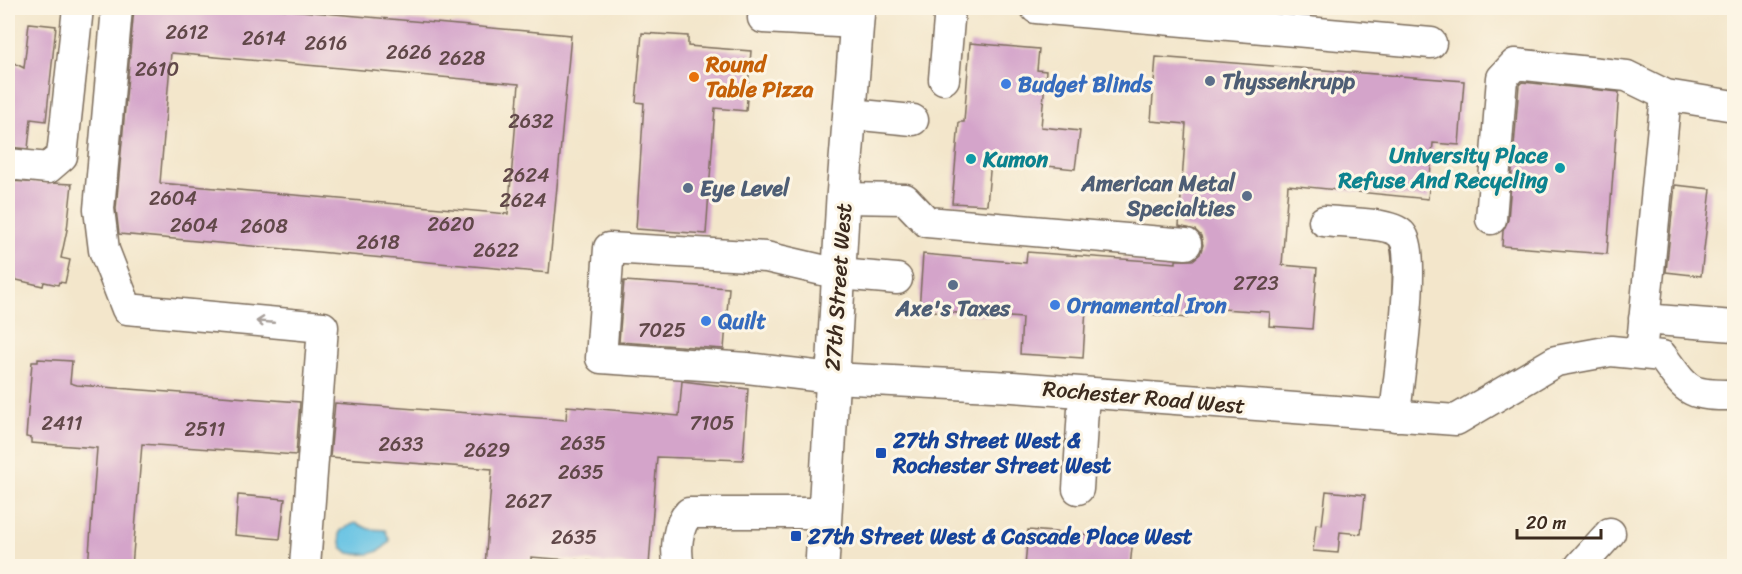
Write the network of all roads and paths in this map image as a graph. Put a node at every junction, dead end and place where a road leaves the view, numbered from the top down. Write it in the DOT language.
graph roads {
  1 [pos="78,8"];
  2 [pos="117,8"];
  3 [pos="950,8"];
  4 [pos="1036,8"];
  5 [pos="1137,12"];
  6 [pos="857,15"];
  7 [pos="763,18"];
  8 [pos="1431,43"];
  9 [pos="944,79"];
  10 [pos="1666,95"];
  11 [pos="1734,106"];
  12 [pos="851,114"];
  13 [pos="913,120"];
  14 [pos="8,164"];
  15 [pos="843,198"];
  16 [pos="1491,219"];
  17 [pos="1324,221"];
  18 [pos="1186,244"];
  19 [pos="839,274"];
  20 [pos="897,279"];
  21 [pos="1644,319"];
  22 [pos="1734,326"];
  23 [pos="1641,354"];
  24 [pos="832,378"];
  25 [pos="1084,393"];
  26 [pos="1734,395"];
  27 [pos="1395,416"];
  28 [pos="1078,489"];
  29 [pos="825,513"];
  30 [pos="1610,533"];
  31 [pos="305,567"];
  32 [pos="679,567"];
  33 [pos="822,567"];
  34 [pos="1580,567"];
  1 -- 14 [label="street"];
  31 -- 2 [label="street, one-way"];
  3 -- 9 [label="street"];
  4 -- 5 [label="street"];
  5 -- 8 [label="street"];
  6 -- 7 [label="street"];
  6 -- 12 [label="main road, 27th Street West"];
  10 -- 11 [label="street"];
  10 -- 16 [label="street"];
  10 -- 21 [label="street"];
  12 -- 13 [label="street"];
  12 -- 15 [label="main road, 27th Street West"];
  15 -- 18 [label="street"];
  15 -- 19 [label="main road, 27th Street West"];
  17 -- 27 [label="street"];
  19 -- 20 [label="street"];
  19 -- 24 [label="main road, 27th Street West"];
  19 -- 24 [label="street, Rochester Road West"];
  21 -- 22 [label="street"];
  21 -- 23 [label="street"];
  23 -- 26 [label="street"];
  23 -- 27 [label="street, Rochester Road West"];
  24 -- 25 [label="street, Rochester Road West"];
  24 -- 29 [label="main road, 27th Street West"];
  25 -- 27 [label="street, Rochester Road West"];
  25 -- 28 [label="street"];
  29 -- 32 [label="street"];
  29 -- 33 [label="main road, 27th Street West"];
  30 -- 34 [label="street"];
}
